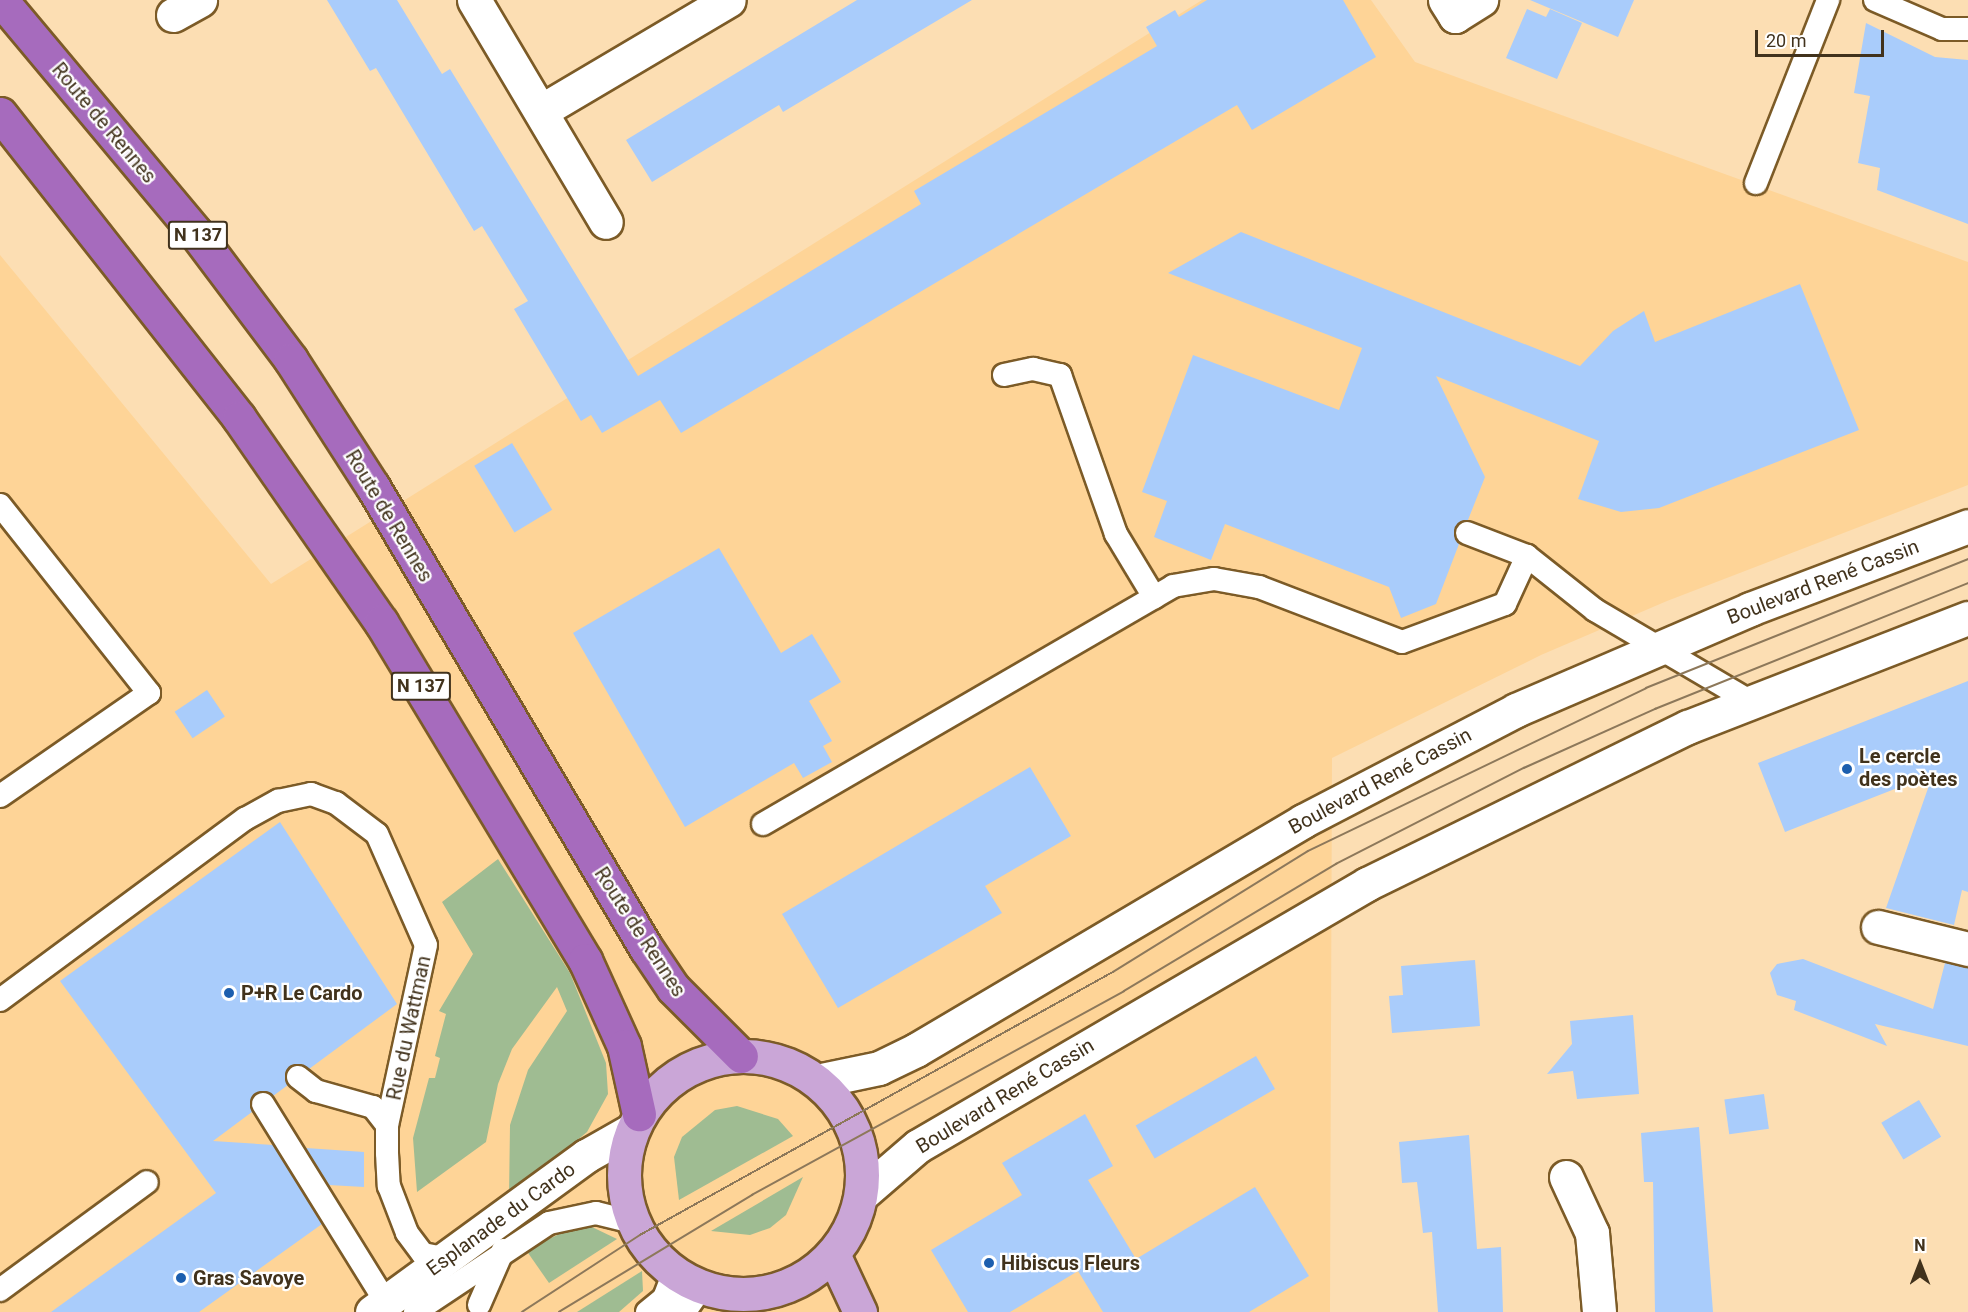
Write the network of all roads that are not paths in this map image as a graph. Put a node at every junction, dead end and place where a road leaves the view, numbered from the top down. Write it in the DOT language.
graph roads {
  1 [pos="1,0"];
  2 [pos="474,0"];
  3 [pos="729,0"];
  4 [pos="1445,0"];
  5 [pos="1481,0"];
  6 [pos="1828,0"];
  7 [pos="1875,0"];
  8 [pos="1968,29"];
  9 [pos="541,111"];
  10 [pos="0,114"];
  11 [pos="1756,183"];
  12 [pos="606,222"];
  13 [pos="1004,375"];
  14 [pos="0,505"];
  15 [pos="1968,526"];
  16 [pos="1467,533"];
  17 [pos="1527,556"];
  18 [pos="1154,597"];
  19 [pos="1968,618"];
  20 [pos="1656,649"];
  21 [pos="1753,703"];
  22 [pos="0,796"];
  23 [pos="763,824"];
  24 [pos="1878,927"];
  25 [pos="1968,949"];
  26 [pos="0,1000"];
  27 [pos="741,1056"];
  28 [pos="298,1077"];
  29 [pos="817,1082"];
  30 [pos="263,1104"];
  31 [pos="636,1122"];
  32 [pos="387,1125"];
  33 [pos="1566,1177"];
  34 [pos="147,1182"];
  35 [pos="861,1195"];
  36 [pos="633,1222"];
  37 [pos="503,1251"];
  38 [pos="833,1254"];
  39 [pos="448,1259"];
  40 [pos="685,1278"];
  41 [pos="0,1290"];
  42 [pos="782,1301"];
  43 [pos="479,1305"];
  44 [pos="391,1309"];
  45 [pos="647,1312"];
  46 [pos="677,1312"];
  47 [pos="860,1312"];
  48 [pos="1599,1312"];
  1 -- 27 [label="highway, Route de Rennes / N 137"];
  2 -- 9 [label="main road"];
  3 -- 9 [label="main road"];
  4 -- 5 [label="main road"];
  6 -- 11 [label="lane"];
  7 -- 8 [label="lane"];
  9 -- 12 [label="main road"];
  10 -- 31 [label="highway, N 137"];
  13 -- 18 [label="lane"];
  14 -- 22 [label="lane"];
  15 -- 20 [label="main road, Boulevard René Cassin"];
  16 -- 17 [label="lane"];
  17 -- 18 [label="lane"];
  17 -- 20 [label="lane"];
  18 -- 23 [label="lane"];
  19 -- 21 [label="main road, Boulevard René Cassin"];
  20 -- 21 [label="lane"];
  20 -- 29 [label="main road, Boulevard René Cassin"];
  21 -- 35 [label="main road, Boulevard René Cassin"];
  24 -- 25 [label="main road"];
  26 -- 32 [label="lane, Rue du Wattman"];
  27 -- 29 [label="main road"];
  27 -- 31 [label="main road"];
  28 -- 32 [label="lane"];
  29 -- 35 [label="main road"];
  30 -- 44 [label="lane"];
  31 -- 36 [label="main road"];
  31 -- 39 [label="main road, Esplanade du Cardo"];
  32 -- 39 [label="lane, Rue du Wattman"];
  33 -- 48 [label="main road"];
  34 -- 41 [label="lane"];
  35 -- 38 [label="main road"];
  36 -- 37 [label="lane, Esplanade du Cardo"];
  36 -- 40 [label="main road"];
  37 -- 43 [label="lane"];
  37 -- 44 [label="lane, Esplanade du Cardo"];
  38 -- 42 [label="main road"];
  38 -- 47 [label="main road"];
  39 -- 44 [label="main road, Esplanade du Cardo"];
  40 -- 42 [label="main road"];
  40 -- 45 [label="lane"];
  40 -- 46 [label="main road"];
}
